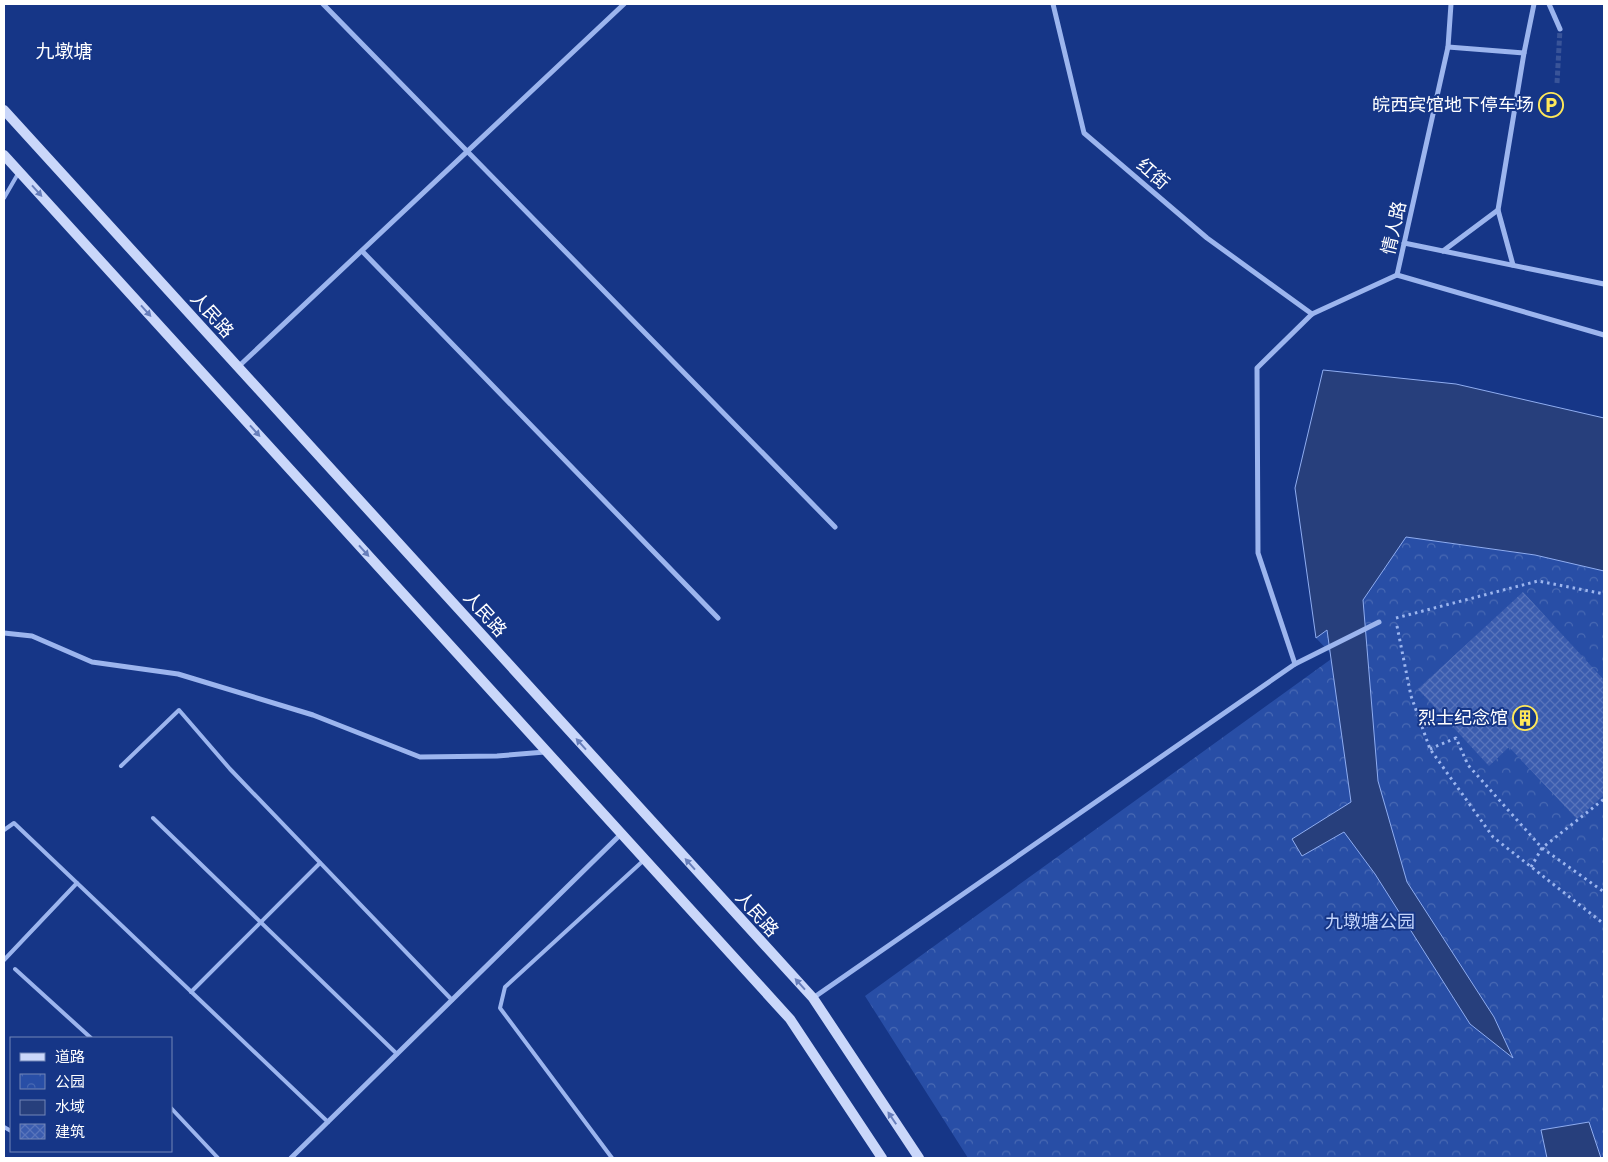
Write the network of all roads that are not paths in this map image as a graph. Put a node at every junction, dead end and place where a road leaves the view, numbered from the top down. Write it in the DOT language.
graph roads {
  1 [pos="323,4"];
  2 [pos="624,4"];
  3 [pos="1053,4"];
  4 [pos="1451,4"];
  5 [pos="1534,4"];
  6 [pos="1549,4"];
  7 [pos="1560,29"];
  8 [pos="1448,47"];
  9 [pos="1524,53"];
  10 [pos="4,110"];
  11 [pos="4,155"];
  12 [pos="19,172"];
  13 [pos="4,198"];
  14 [pos="1498,210"];
  15 [pos="1404,243"];
  16 [pos="362,251"];
  17 [pos="1443,251"];
  18 [pos="1513,265"];
  19 [pos="1397,275"];
  20 [pos="1604,284"];
  21 [pos="1312,314"];
  22 [pos="1604,335"];
  23 [pos="238,367"];
  24 [pos="835,527"];
  25 [pos="718,618"];
  26 [pos="1379,622"];
  27 [pos="4,633"];
  28 [pos="1295,664"];
  29 [pos="547,752"];
  30 [pos="121,766"];
  31 [pos="153,818"];
  32 [pos="4,830"];
  33 [pos="621,834"];
  34 [pos="644,859"];
  35 [pos="320,863"];
  36 [pos="77,883"];
  37 [pos="4,960"];
  38 [pos="15,969"];
  39 [pos="191,992"];
  40 [pos="813,998"];
  41 [pos="452,1000"];
  42 [pos="90,1037"];
  43 [pos="397,1054"];
  44 [pos="172,1109"];
  45 [pos="328,1122"];
  46 [pos="218,1158"];
  47 [pos="291,1158"];
  48 [pos="612,1158"];
  49 [pos="882,1158"];
  50 [pos="919,1158"];
  1 -- 24 [label="street"];
  2 -- 16 [label="street"];
  3 -- 21 [label="street, 红街"];
  4 -- 8 [label="street, 情人路"];
  5 -- 9 [label="street"];
  6 -- 7 [label="street"];
  8 -- 9 [label="street"];
  8 -- 15 [label="street, 情人路"];
  9 -- 14 [label="street"];
  10 -- 23 [label="main road, 人民路"];
  11 -- 12 [label="main road"];
  12 -- 13 [label="lane"];
  12 -- 29 [label="main road, one-way"];
  14 -- 17 [label="street"];
  14 -- 18 [label="street"];
  15 -- 17 [label="street"];
  15 -- 19 [label="street, 情人路"];
  16 -- 23 [label="street"];
  16 -- 25 [label="street"];
  17 -- 18 [label="street"];
  18 -- 20 [label="street"];
  19 -- 21 [label="street"];
  19 -- 22 [label="street, 情人路"];
  21 -- 28 [label="street"];
  40 -- 23 [label="main road, 人民路, one-way"];
  26 -- 28 [label="street"];
  27 -- 29 [label="street"];
  28 -- 40 [label="street"];
  29 -- 33 [label="main road"];
  30 -- 35 [label="lane"];
  31 -- 43 [label="lane"];
  32 -- 36 [label="lane"];
  33 -- 34 [label="main road"];
  33 -- 41 [label="street"];
  34 -- 48 [label="lane"];
  34 -- 49 [label="main road"];
  35 -- 39 [label="lane"];
  35 -- 41 [label="lane"];
  36 -- 37 [label="lane"];
  36 -- 39 [label="lane"];
  38 -- 42 [label="lane"];
  39 -- 45 [label="lane"];
  50 -- 40 [label="main road, 人民路, one-way"];
  41 -- 43 [label="street"];
  43 -- 45 [label="street"];
  44 -- 46 [label="lane"];
  45 -- 47 [label="street"];
}
